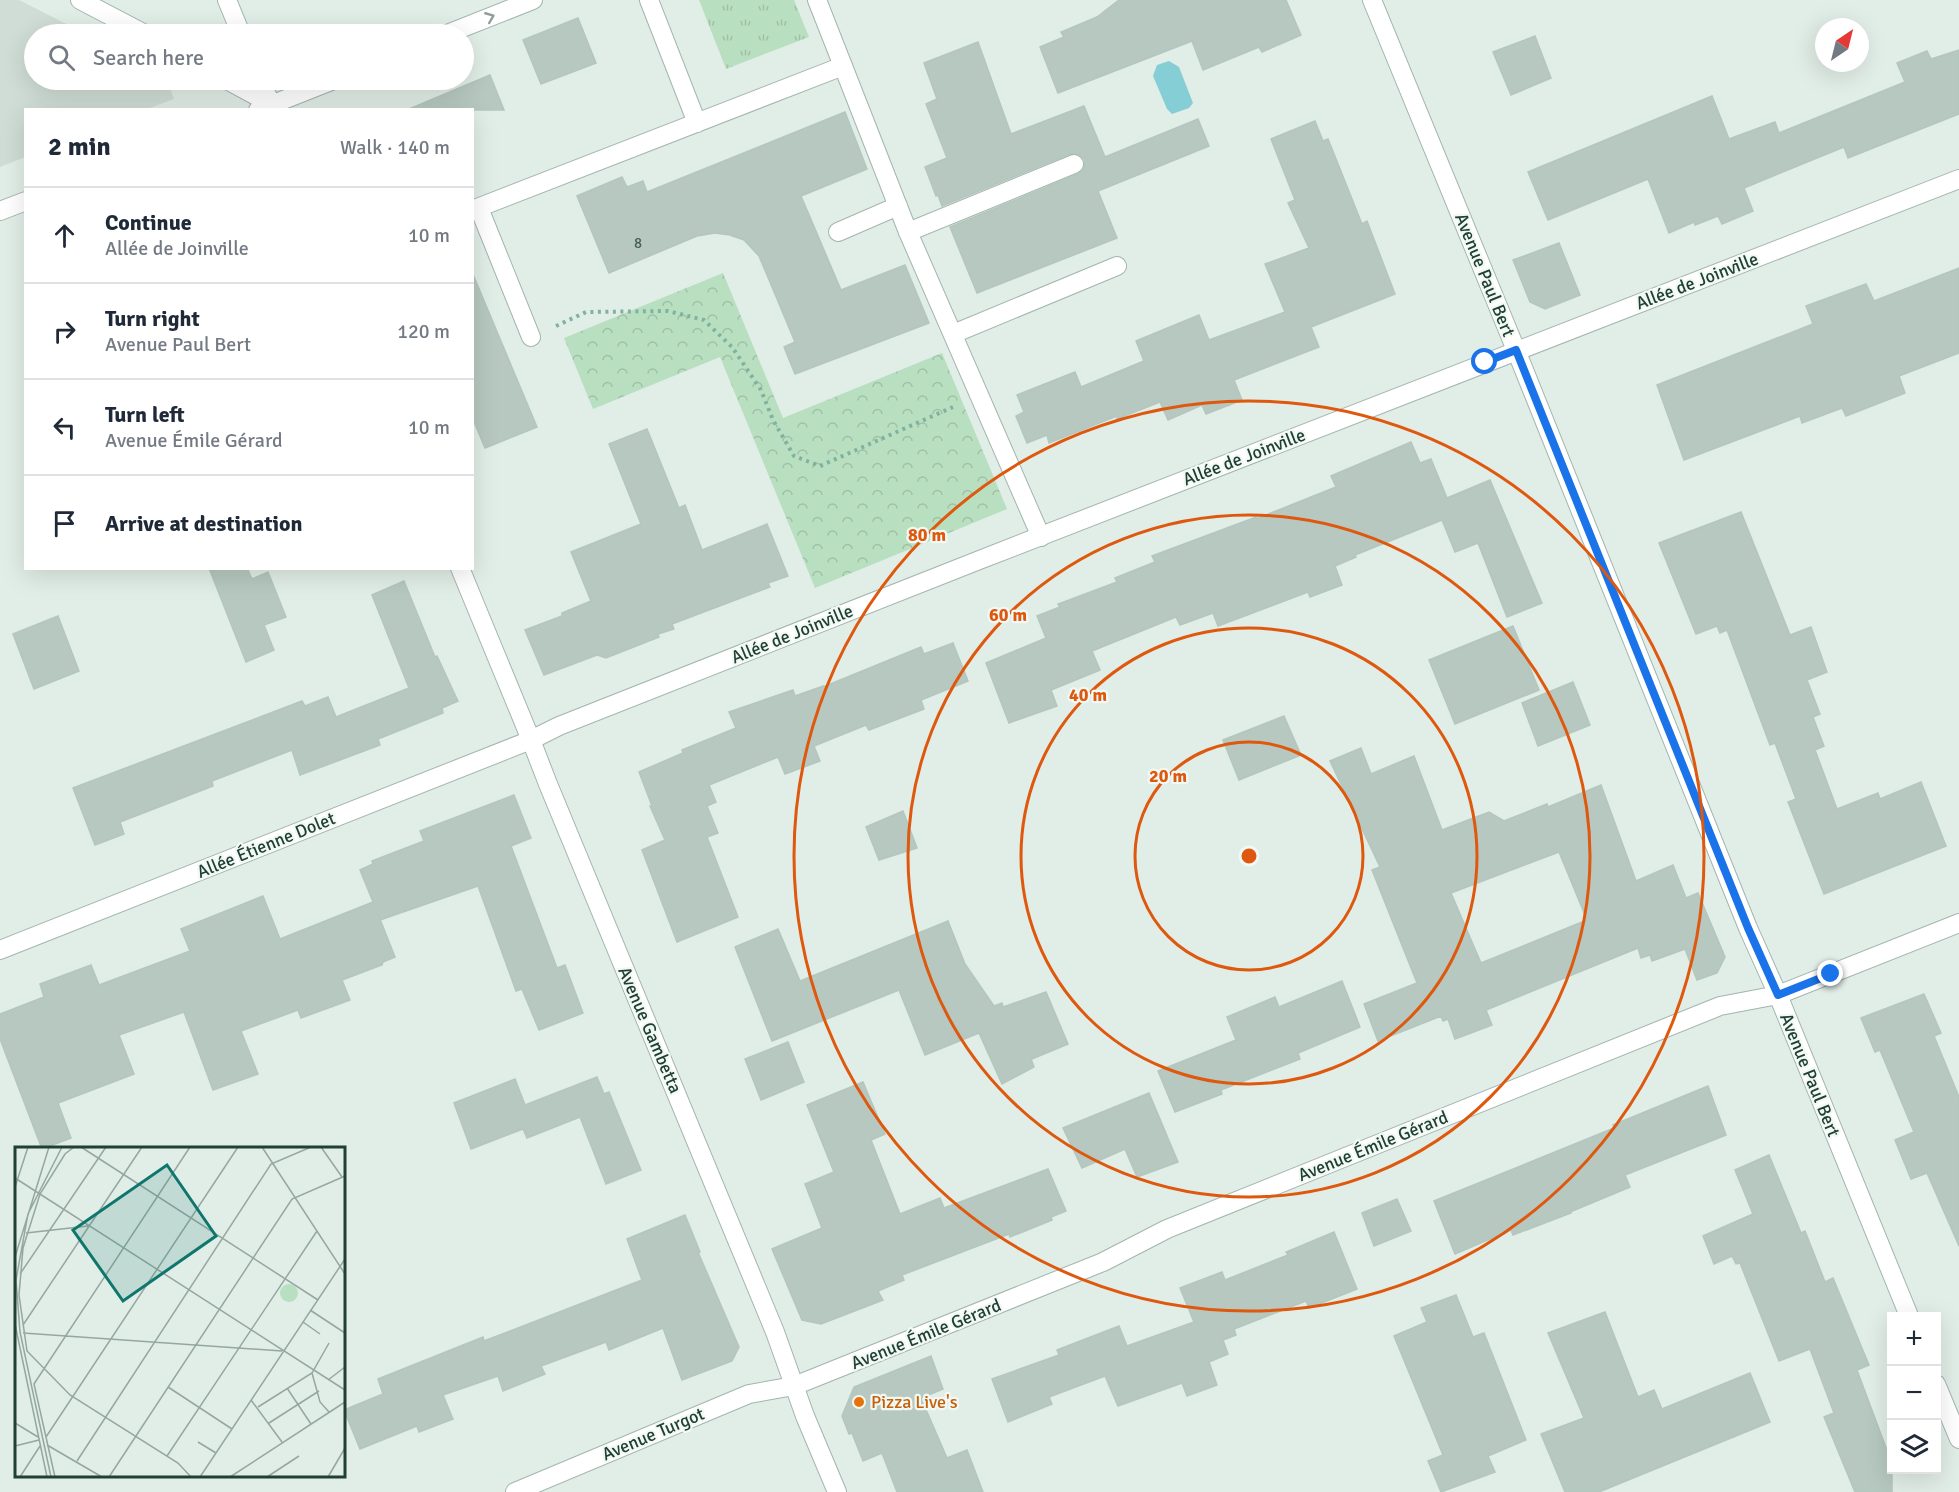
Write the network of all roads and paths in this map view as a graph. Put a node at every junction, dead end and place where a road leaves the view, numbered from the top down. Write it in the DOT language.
graph roads {
  1 [pos="80,0"];
  2 [pos="227,0"];
  3 [pos="533,0"];
  4 [pos="649,0"];
  5 [pos="817,0"];
  6 [pos="1372,0"];
  7 [pos="126,24"];
  8 [pos="237,24"];
  9 [pos="472,24"];
  10 [pos="843,66"];
  11 [pos="241,90"];
  12 [pos="263,90"];
  13 [pos="310,90"];
  14 [pos="267,108"];
  15 [pos="697,123"];
  16 [pos="1074,164"];
  17 [pos="1959,179"];
  18 [pos="24,202"];
  19 [pos="898,207"];
  20 [pos="476,209"];
  21 [pos="0,211"];
  22 [pos="838,232"];
  23 [pos="908,232"];
  24 [pos="1117,266"];
  25 [pos="953,334"];
  26 [pos="531,337"];
  27 [pos="1516,350"];
  28 [pos="980,397"];
  29 [pos="1041,537"];
  30 [pos="461,570"];
  31 [pos="531,740"];
  32 [pos="1959,923"];
  33 [pos="0,950"];
  34 [pos="1778,995"];
  35 [pos="1907,1312"];
  36 [pos="794,1386"];
  37 [pos="1941,1396"];
  38 [pos="1959,1438"];
  39 [pos="515,1492"];
  40 [pos="837,1492"];
  1 -- 7 [label="street"];
  2 -- 8 [label="street"];
  9 -- 3 [label="street, one-way"];
  4 -- 15 [label="street"];
  5 -- 10 [label="street"];
  6 -- 27 [label="street, Avenue Paul Bert"];
  10 -- 15 [label="street"];
  10 -- 19 [label="street"];
  11 -- 14 [label="street"];
  12 -- 14 [label="street"];
  13 -- 14 [label="street"];
  15 -- 20 [label="street"];
  16 -- 23 [label="street"];
  17 -- 27 [label="street, Allée de Joinville"];
  18 -- 21 [label="street"];
  19 -- 22 [label="street"];
  19 -- 23 [label="street"];
  20 -- 26 [label="street"];
  23 -- 25 [label="street"];
  24 -- 25 [label="street"];
  25 -- 28 [label="street"];
  26 -- 28 [label="path"];
  27 -- 29 [label="street, Allée de Joinville"];
  27 -- 34 [label="street, Avenue Paul Bert"];
  28 -- 29 [label="street"];
  29 -- 31 [label="street, Allée de Joinville"];
  30 -- 31 [label="street, Avenue Gambetta"];
  31 -- 33 [label="street, Allée Étienne Dolet"];
  31 -- 36 [label="street, Avenue Gambetta"];
  32 -- 34 [label="street, Avenue Émile Gérard"];
  34 -- 35 [label="street, Avenue Paul Bert"];
  34 -- 36 [label="street, Avenue Émile Gérard"];
  36 -- 39 [label="street, Avenue Turgot"];
  36 -- 40 [label="street, Avenue Gambetta"];
  37 -- 38 [label="street"];
}
